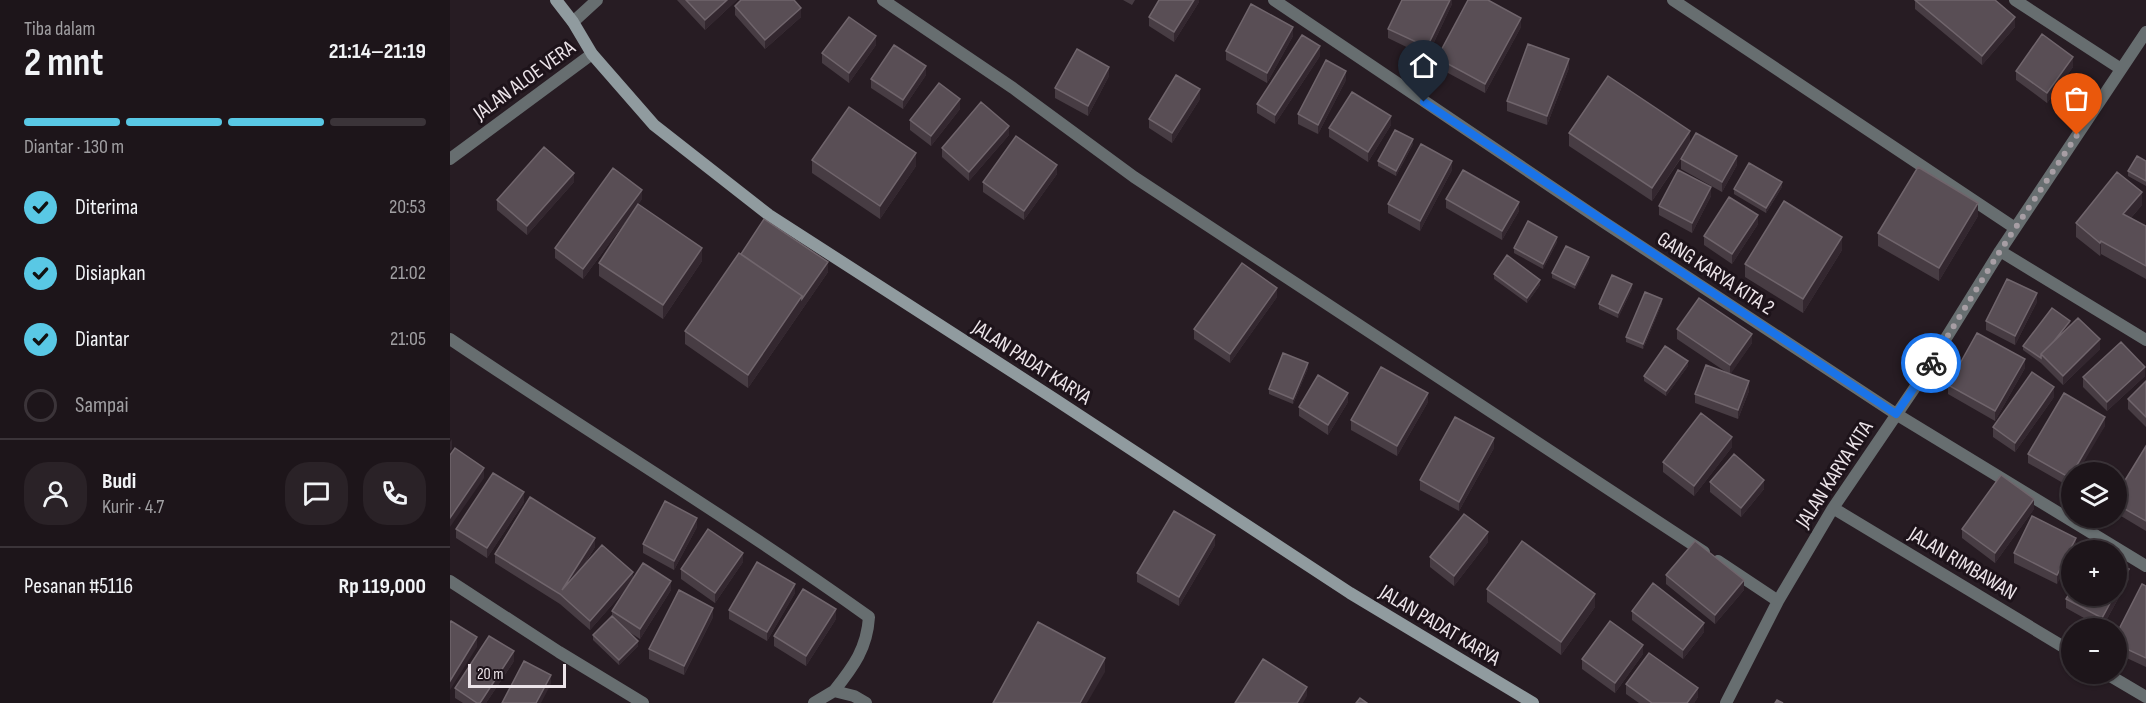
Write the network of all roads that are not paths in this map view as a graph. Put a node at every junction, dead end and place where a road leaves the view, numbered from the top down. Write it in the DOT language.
graph roads {
  1 [pos="556,0"];
  2 [pos="597,0"];
  3 [pos="883,0"];
  4 [pos="1274,0"];
  5 [pos="1673,0"];
  6 [pos="2015,0"];
  7 [pos="573,22"];
  8 [pos="2146,32"];
  9 [pos="592,54"];
  10 [pos="2121,69"];
  11 [pos="450,159"];
  12 [pos="2015,228"];
  13 [pos="2000,251"];
  14 [pos="450,339"];
  15 [pos="2146,340"];
  16 [pos="1896,414"];
  17 [pos="1833,507"];
  18 [pos="2146,566"];
  19 [pos="450,581"];
  20 [pos="1778,602"];
  21 [pos="2061,645"];
  22 [pos="2124,684"];
  23 [pos="834,691"];
  24 [pos="2146,697"];
  25 [pos="643,703"];
  26 [pos="814,703"];
  27 [pos="866,703"];
  28 [pos="1533,703"];
  29 [pos="1726,703"];
  1 -- 7 [label="street, JALAN PADAT KARYA"];
  2 -- 7 [label="street"];
  3 -- 20 [label="street"];
  4 -- 16 [label="street, GANG KARYA KITA 2"];
  5 -- 12 [label="street"];
  6 -- 10 [label="street"];
  7 -- 9 [label="street, JALAN PADAT KARYA"];
  8 -- 10 [label="street, JALAN KARYA KITA"];
  9 -- 11 [label="street, JALAN ALOE VERA"];
  9 -- 28 [label="street, JALAN PADAT KARYA"];
  10 -- 12 [label="street, JALAN KARYA KITA"];
  12 -- 13 [label="street, JALAN KARYA KITA"];
  13 -- 15 [label="street"];
  13 -- 16 [label="street, JALAN KARYA KITA"];
  14 -- 23 [label="street"];
  16 -- 17 [label="street, JALAN KARYA KITA"];
  16 -- 18 [label="street, GANG KARYA KITA 2"];
  17 -- 20 [label="street, JALAN KARYA KITA"];
  17 -- 21 [label="street, JALAN RIMBAWAN"];
  19 -- 25 [label="street"];
  20 -- 29 [label="street, JALAN KARYA KITA"];
  22 -- 24 [label="street"];
  23 -- 26 [label="street"];
  23 -- 27 [label="street"];
}
